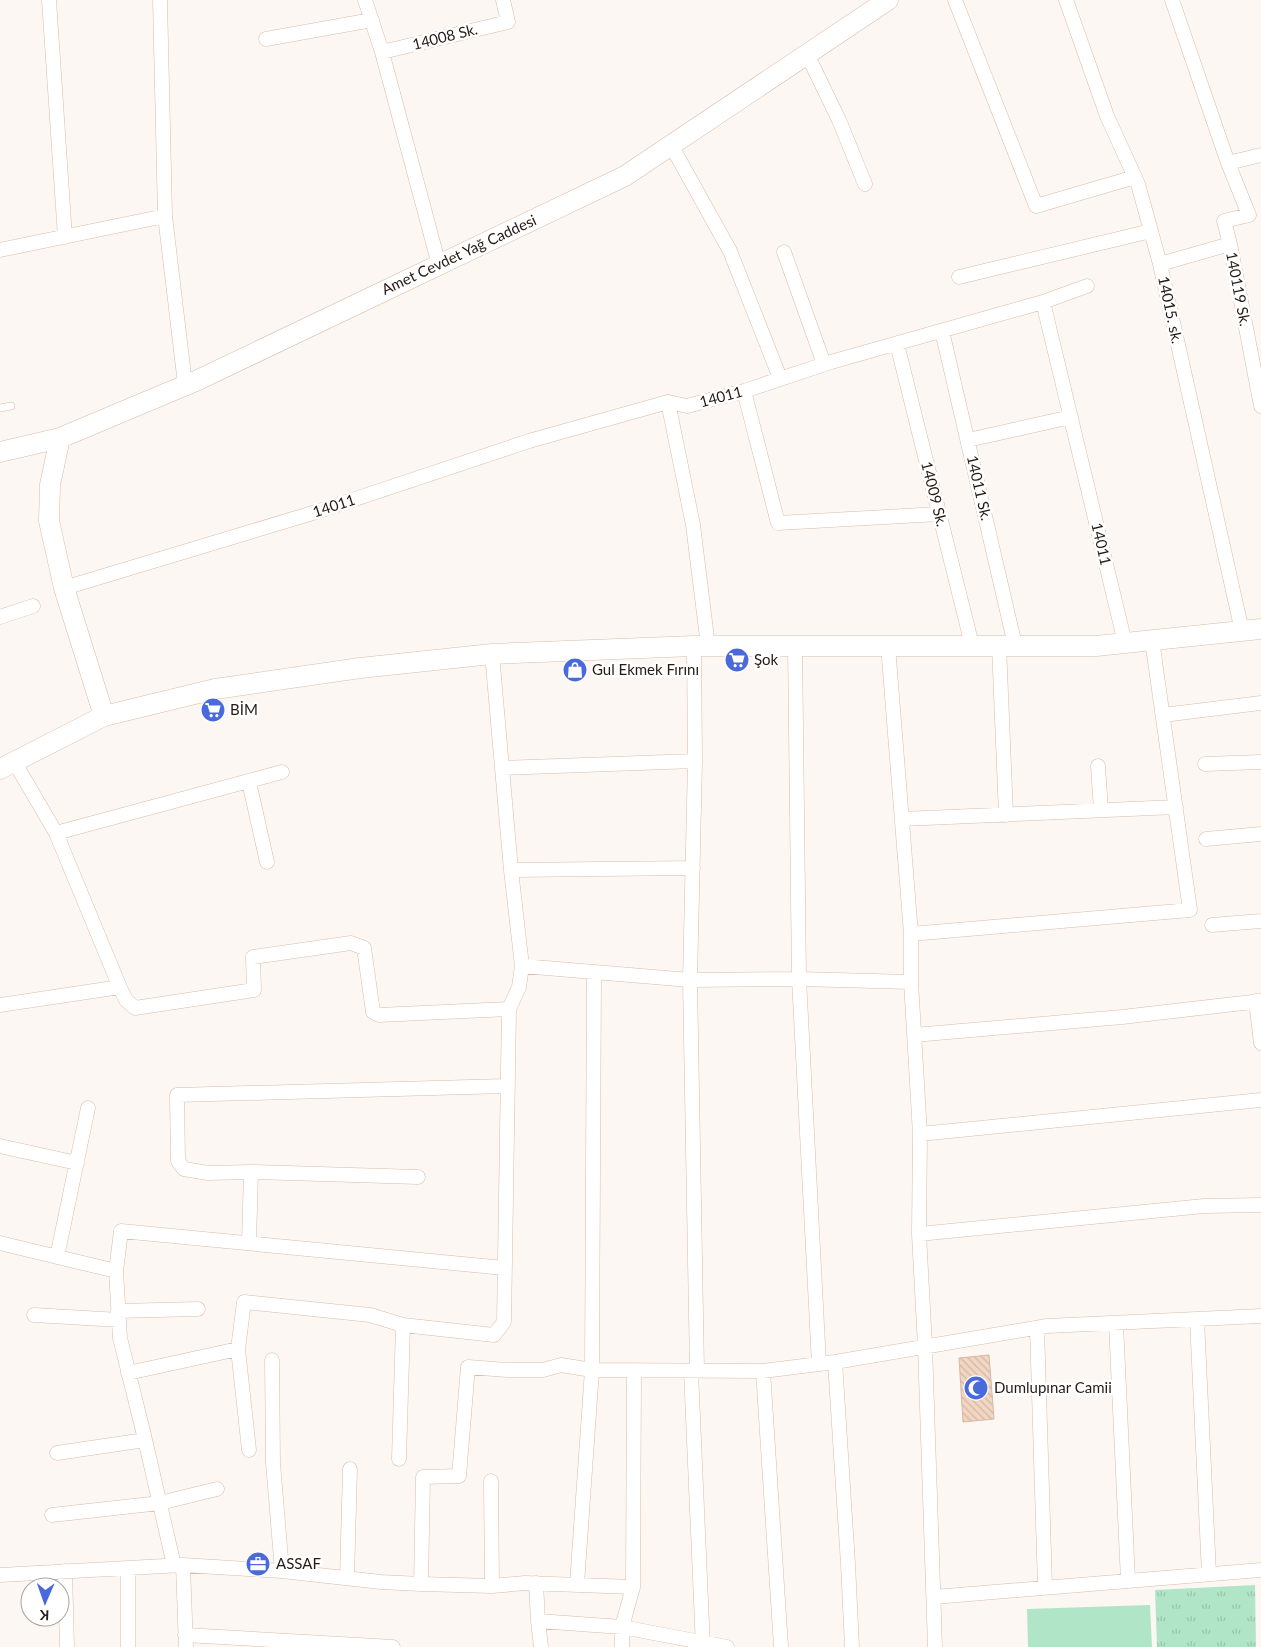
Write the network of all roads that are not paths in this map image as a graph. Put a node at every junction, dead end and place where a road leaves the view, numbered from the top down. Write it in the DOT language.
graph roads {
  1 [pos="49,0"];
  2 [pos="160,0"];
  3 [pos="365,0"];
  4 [pos="503,0"];
  5 [pos="954,0"];
  6 [pos="1066,0"];
  7 [pos="1172,0"];
  8 [pos="880,2"];
  9 [pos="372,20"];
  10 [pos="266,39"];
  11 [pos="382,52"];
  12 [pos="807,54"];
  13 [pos="671,145"];
  14 [pos="1261,155"];
  15 [pos="1228,163"];
  16 [pos="1135,177"];
  17 [pos="865,184"];
  18 [pos="165,216"];
  19 [pos="1151,231"];
  20 [pos="65,238"];
  21 [pos="1230,244"];
  22 [pos="0,250"];
  23 [pos="784,252"];
  24 [pos="439,264"];
  25 [pos="1160,264"];
  26 [pos="959,278"];
  27 [pos="1087,286"];
  28 [pos="1043,302"];
  29 [pos="942,331"];
  30 [pos="896,344"];
  31 [pos="824,364"];
  32 [pos="780,378"];
  33 [pos="185,384"];
  34 [pos="744,391"];
  35 [pos="668,402"];
  36 [pos="11,406"];
  37 [pos="1261,406"];
  38 [pos="0,408"];
  39 [pos="1071,418"];
  40 [pos="60,438"];
  41 [pos="968,440"];
  42 [pos="0,452"];
  43 [pos="939,514"];
  44 [pos="64,588"];
  45 [pos="33,606"];
  46 [pos="0,617"];
  47 [pos="1251,630"];
  48 [pos="1152,640"];
  49 [pos="1125,643"];
  50 [pos="795,645"];
  51 [pos="972,645"];
  52 [pos="1007,645"];
  53 [pos="701,646"];
  54 [pos="888,646"];
  55 [pos="492,654"];
  56 [pos="1261,703"];
  57 [pos="1163,715"];
  58 [pos="104,716"];
  59 [pos="696,761"];
  60 [pos="1261,762"];
  61 [pos="1205,764"];
  62 [pos="4,765"];
  63 [pos="1098,766"];
  64 [pos="502,768"];
  65 [pos="282,772"];
  66 [pos="249,782"];
  67 [pos="1176,807"];
  68 [pos="1102,810"];
  69 [pos="1006,815"];
  70 [pos="902,819"];
  71 [pos="56,833"];
  72 [pos="1261,834"];
  73 [pos="1206,839"];
  74 [pos="267,862"];
  75 [pos="693,868"];
  76 [pos="511,870"];
  77 [pos="1261,921"];
  78 [pos="1212,925"];
  79 [pos="911,934"];
  80 [pos="522,966"];
  81 [pos="594,972"];
  82 [pos="799,979"];
  83 [pos="690,980"];
  84 [pos="911,982"];
  85 [pos="120,987"];
  86 [pos="1258,1001"];
  87 [pos="0,1005"];
  88 [pos="509,1009"];
  89 [pos="914,1035"];
  90 [pos="1261,1043"];
  91 [pos="506,1086"];
  92 [pos="1261,1100"];
  93 [pos="88,1108"];
  94 [pos="920,1134"];
  95 [pos="0,1146"];
  96 [pos="77,1163"];
  97 [pos="251,1172"];
  98 [pos="418,1177"];
  99 [pos="1261,1205"];
  100 [pos="919,1234"];
  101 [pos="249,1242"];
  102 [pos="0,1243"];
  103 [pos="57,1257"];
  104 [pos="504,1268"];
  105 [pos="116,1271"];
  106 [pos="198,1309"];
  107 [pos="34,1315"];
  108 [pos="118,1315"];
  109 [pos="1261,1316"];
  110 [pos="1197,1320"];
  111 [pos="1116,1324"];
  112 [pos="403,1325"];
  113 [pos="1037,1328"];
  114 [pos="925,1346"];
  115 [pos="238,1348"];
  116 [pos="272,1360"];
  117 [pos="835,1362"];
  118 [pos="819,1364"];
  119 [pos="592,1370"];
  120 [pos="634,1371"];
  121 [pos="694,1371"];
  122 [pos="763,1371"];
  123 [pos="128,1373"];
  124 [pos="145,1440"];
  125 [pos="248,1450"];
  126 [pos="57,1452"];
  127 [pos="399,1459"];
  128 [pos="350,1468"];
  129 [pos="491,1481"];
  130 [pos="217,1489"];
  131 [pos="160,1503"];
  132 [pos="52,1515"];
  133 [pos="179,1565"];
  134 [pos="128,1568"];
  135 [pos="65,1570"];
  136 [pos="1261,1570"];
  137 [pos="282,1571"];
  138 [pos="1209,1574"];
  139 [pos="0,1575"];
  140 [pos="347,1577"];
  141 [pos="1128,1580"];
  142 [pos="536,1583"];
  143 [pos="421,1584"];
  144 [pos="577,1584"];
  145 [pos="492,1586"];
  146 [pos="632,1586"];
  147 [pos="1045,1588"];
  148 [pos="934,1597"];
  149 [pos="538,1621"];
  150 [pos="622,1627"];
  151 [pos="185,1641"];
  152 [pos="703,1645"];
  153 [pos="67,1647"];
  154 [pos="128,1647"];
  155 [pos="393,1647"];
  156 [pos="541,1647"];
  157 [pos="622,1647"];
  158 [pos="727,1647"];
  159 [pos="781,1647"];
  160 [pos="852,1647"];
  161 [pos="935,1647"];
  1 -- 20 [label="street"];
  2 -- 18 [label="street"];
  3 -- 9 [label="street"];
  4 -- 11 [label="street, 14008 Sk."];
  5 -- 16 [label="street"];
  6 -- 16 [label="street, 14015. sk."];
  7 -- 15 [label="street"];
  8 -- 12 [label="main road, Amet Cevdet Yağ Caddesi"];
  9 -- 10 [label="street"];
  9 -- 11 [label="street"];
  11 -- 24 [label="street"];
  12 -- 13 [label="main road, Amet Cevdet Yağ Caddesi"];
  12 -- 17 [label="street"];
  13 -- 24 [label="main road, Amet Cevdet Yağ Caddesi"];
  13 -- 32 [label="street"];
  14 -- 15 [label="street"];
  15 -- 21 [label="street"];
  16 -- 19 [label="street, 14015. sk."];
  18 -- 20 [label="street"];
  18 -- 33 [label="street"];
  19 -- 25 [label="street, 14015. sk."];
  19 -- 26 [label="street"];
  20 -- 22 [label="street"];
  21 -- 25 [label="street, 140119 Sk."];
  21 -- 37 [label="street, 140119 Sk."];
  23 -- 31 [label="street"];
  24 -- 33 [label="main road, Amet Cevdet Yağ Caddesi"];
  25 -- 47 [label="street, 14015. sk."];
  27 -- 28 [label="street"];
  28 -- 29 [label="street, 14011"];
  28 -- 39 [label="street, 14011"];
  29 -- 30 [label="street, 14011"];
  29 -- 41 [label="street, 14011 Sk."];
  30 -- 31 [label="street, 14011"];
  30 -- 43 [label="street, 14009 Sk."];
  31 -- 32 [label="street, 14011"];
  32 -- 34 [label="street, 14011"];
  33 -- 40 [label="main road, Amet Cevdet Yağ Caddesi"];
  34 -- 35 [label="street, 14011"];
  34 -- 43 [label="street"];
  35 -- 44 [label="street, 14011"];
  35 -- 53 [label="street"];
  36 -- 38 [label="lane"];
  39 -- 41 [label="street"];
  39 -- 49 [label="street, 14011"];
  40 -- 42 [label="main road, Amet Cevdet Yağ Caddesi"];
  40 -- 44 [label="main road"];
  41 -- 52 [label="street, 14011 Sk."];
  43 -- 51 [label="street, 14009 Sk."];
  44 -- 58 [label="main road"];
  45 -- 46 [label="street"];
  47 -- 48 [label="main road"];
  48 -- 49 [label="main road"];
  48 -- 57 [label="street"];
  49 -- 52 [label="main road"];
  50 -- 53 [label="main road"];
  50 -- 54 [label="main road"];
  50 -- 82 [label="street"];
  51 -- 52 [label="main road"];
  51 -- 54 [label="main road"];
  52 -- 69 [label="street, 14011 Sk."];
  53 -- 55 [label="main road"];
  53 -- 59 [label="street"];
  54 -- 70 [label="street"];
  55 -- 58 [label="main road"];
  55 -- 64 [label="street"];
  56 -- 57 [label="street"];
  57 -- 67 [label="street"];
  58 -- 62 [label="main road"];
  59 -- 64 [label="street"];
  59 -- 75 [label="street"];
  60 -- 61 [label="street"];
  62 -- 71 [label="street"];
  63 -- 68 [label="street"];
  64 -- 76 [label="street"];
  65 -- 66 [label="street"];
  66 -- 71 [label="street"];
  66 -- 74 [label="street"];
  67 -- 68 [label="street"];
  67 -- 79 [label="street"];
  68 -- 69 [label="street"];
  69 -- 70 [label="street"];
  70 -- 79 [label="street"];
  71 -- 85 [label="street"];
  72 -- 73 [label="street"];
  75 -- 76 [label="street"];
  75 -- 83 [label="street"];
  76 -- 80 [label="street"];
  77 -- 78 [label="street"];
  79 -- 84 [label="street"];
  80 -- 81 [label="street"];
  80 -- 88 [label="street"];
  81 -- 83 [label="street"];
  81 -- 119 [label="street"];
  82 -- 83 [label="street"];
  82 -- 84 [label="street"];
  82 -- 118 [label="street"];
  83 -- 121 [label="street"];
  84 -- 89 [label="street"];
  85 -- 87 [label="street"];
  85 -- 88 [label="street"];
  86 -- 89 [label="street"];
  86 -- 90 [label="street"];
  88 -- 91 [label="street"];
  89 -- 94 [label="street"];
  91 -- 97 [label="street"];
  91 -- 104 [label="street"];
  92 -- 94 [label="street"];
  93 -- 96 [label="street"];
  94 -- 100 [label="street"];
  95 -- 96 [label="street"];
  96 -- 103 [label="street"];
  97 -- 98 [label="street"];
  97 -- 101 [label="street"];
  99 -- 100 [label="street"];
  100 -- 114 [label="street"];
  101 -- 104 [label="street"];
  101 -- 105 [label="street"];
  102 -- 103 [label="street"];
  103 -- 105 [label="street"];
  104 -- 112 [label="street"];
  105 -- 108 [label="street"];
  106 -- 108 [label="street"];
  107 -- 108 [label="street"];
  108 -- 123 [label="street"];
  109 -- 110 [label="street"];
  110 -- 111 [label="street"];
  110 -- 138 [label="street"];
  111 -- 113 [label="street"];
  111 -- 141 [label="street"];
  112 -- 115 [label="street"];
  112 -- 127 [label="street"];
  113 -- 114 [label="street"];
  113 -- 147 [label="street"];
  114 -- 117 [label="street"];
  114 -- 148 [label="street"];
  115 -- 123 [label="street"];
  115 -- 125 [label="street"];
  116 -- 137 [label="street"];
  117 -- 118 [label="street"];
  117 -- 160 [label="street"];
  118 -- 122 [label="street"];
  119 -- 120 [label="street"];
  119 -- 143 [label="street"];
  119 -- 144 [label="street"];
  120 -- 121 [label="street"];
  120 -- 146 [label="street"];
  121 -- 122 [label="street"];
  121 -- 152 [label="street"];
  122 -- 159 [label="street"];
  123 -- 124 [label="street"];
  124 -- 126 [label="street"];
  124 -- 131 [label="street"];
  128 -- 140 [label="street"];
  129 -- 145 [label="street"];
  130 -- 131 [label="street"];
  131 -- 132 [label="street"];
  131 -- 133 [label="street"];
  133 -- 134 [label="street"];
  133 -- 137 [label="street"];
  133 -- 151 [label="street"];
  134 -- 135 [label="street"];
  134 -- 154 [label="street"];
  135 -- 139 [label="street"];
  135 -- 153 [label="street"];
  136 -- 138 [label="street"];
  137 -- 140 [label="street"];
  138 -- 141 [label="street"];
  140 -- 143 [label="street"];
  141 -- 147 [label="street"];
  142 -- 144 [label="street"];
  142 -- 145 [label="street"];
  142 -- 149 [label="street"];
  143 -- 145 [label="street"];
  144 -- 146 [label="street"];
  146 -- 150 [label="street"];
  147 -- 148 [label="street"];
  148 -- 161 [label="street"];
  149 -- 150 [label="street"];
  149 -- 156 [label="street"];
  150 -- 152 [label="street"];
  150 -- 157 [label="street"];
  151 -- 155 [label="street"];
  152 -- 158 [label="street"];
}
